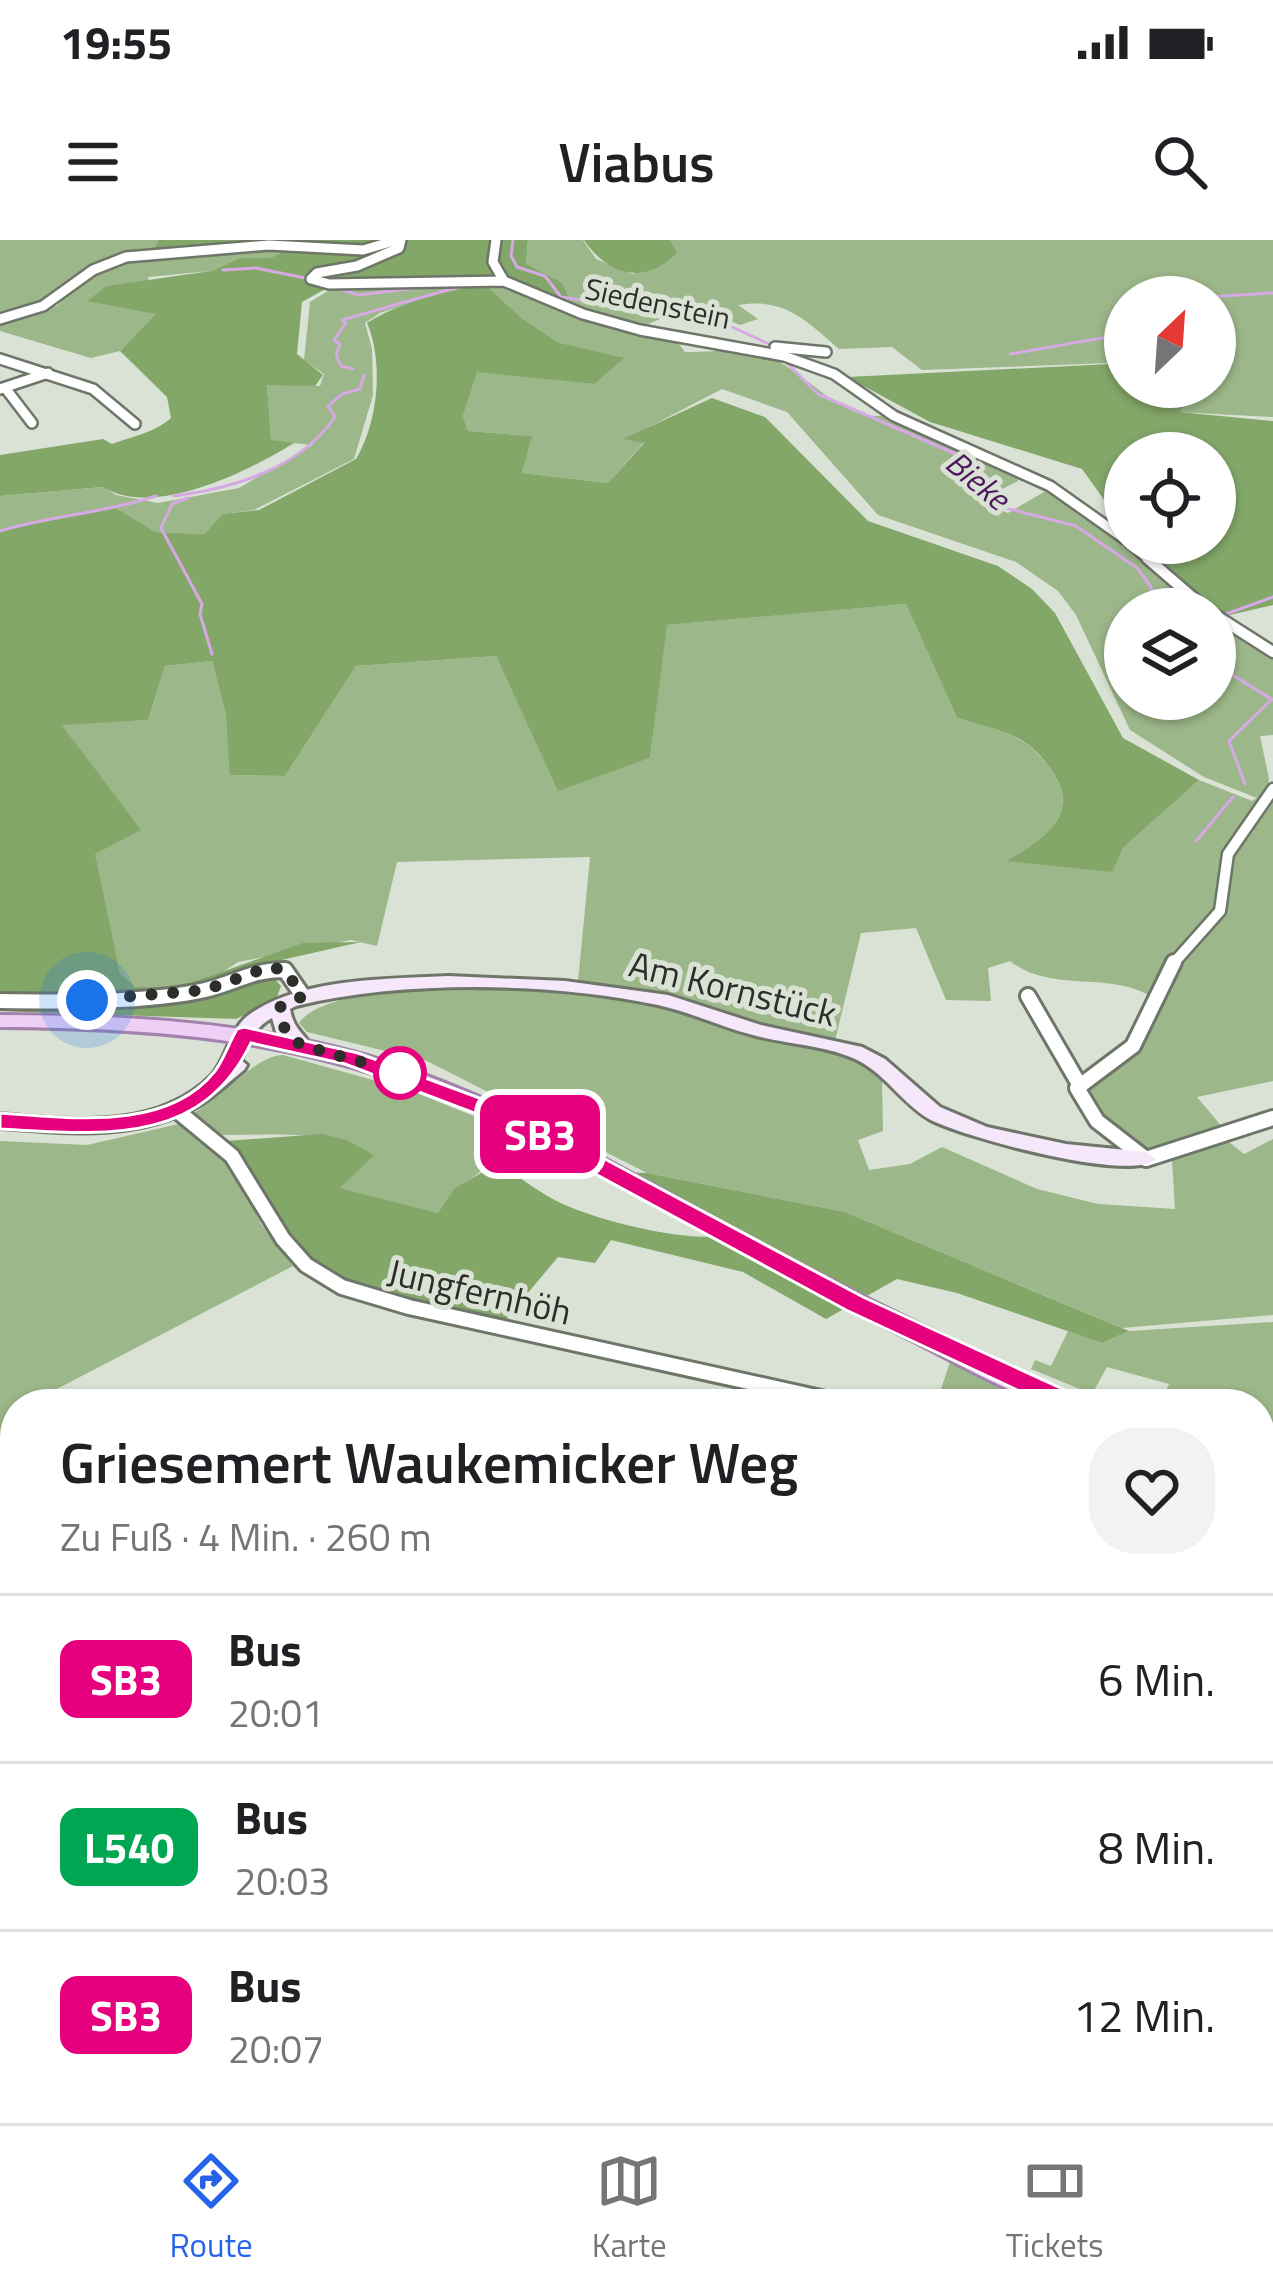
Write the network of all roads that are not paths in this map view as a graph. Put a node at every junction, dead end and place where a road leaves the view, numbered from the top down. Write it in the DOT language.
graph roads {
  1 [pos="399,240"];
  2 [pos="496,240"];
  3 [pos="504,281"];
  4 [pos="0,320"];
  5 [pos="752,347"];
  6 [pos="0,359"];
  7 [pos="805,362"];
  8 [pos="48,373"];
  9 [pos="3,389"];
  10 [pos="32,423"];
  11 [pos="136,424"];
  12 [pos="1104,524"];
  13 [pos="1154,564"];
  14 [pos="1182,588"];
  15 [pos="1236,629"];
  16 [pos="1273,652"];
  17 [pos="1273,789"];
  18 [pos="303,996"];
  19 [pos="1028,996"];
  20 [pos="0,1001"];
  21 [pos="280,1007"];
  22 [pos="0,1021"];
  23 [pos="192,1029"];
  24 [pos="253,1036"];
  25 [pos="301,1045"];
  26 [pos="226,1073"];
  27 [pos="1079,1084"];
  28 [pos="176,1109"];
  29 [pos="1273,1118"];
  30 [pos="0,1121"];
  31 [pos="1145,1159"];
  32 [pos="780,1389"];
  33 [pos="1038,1389"];
  1 -- 3 [label="street"];
  1 -- 4 [label="street"];
  2 -- 3 [label="street"];
  3 -- 5 [label="street, Siedenstein"];
  5 -- 7 [label="street, Siedenstein"];
  5 -- 7 [label="street"];
  6 -- 8 [label="street"];
  7 -- 12 [label="street, Siedenstein"];
  8 -- 9 [label="street"];
  8 -- 11 [label="street"];
  9 -- 10 [label="street"];
  13 -- 14 [label="street, Siedenstein"];
  15 -- 16 [label="street"];
  17 -- 27 [label="street"];
  18 -- 20 [label="street"];
  18 -- 21 [label="street, Am Kornstück"];
  18 -- 31 [label="street, Am Kornstück"];
  19 -- 27 [label="street"];
  21 -- 24 [label="street"];
  21 -- 25 [label="street"];
  22 -- 23 [label="main road"];
  23 -- 24 [label="main road"];
  23 -- 26 [label="street"];
  24 -- 25 [label="main road"];
  24 -- 26 [label="street"];
  25 -- 33 [label="main road"];
  26 -- 28 [label="street"];
  27 -- 31 [label="street"];
  28 -- 30 [label="street"];
  28 -- 32 [label="street, Jungfernhöh"];
  29 -- 31 [label="street"];
}
